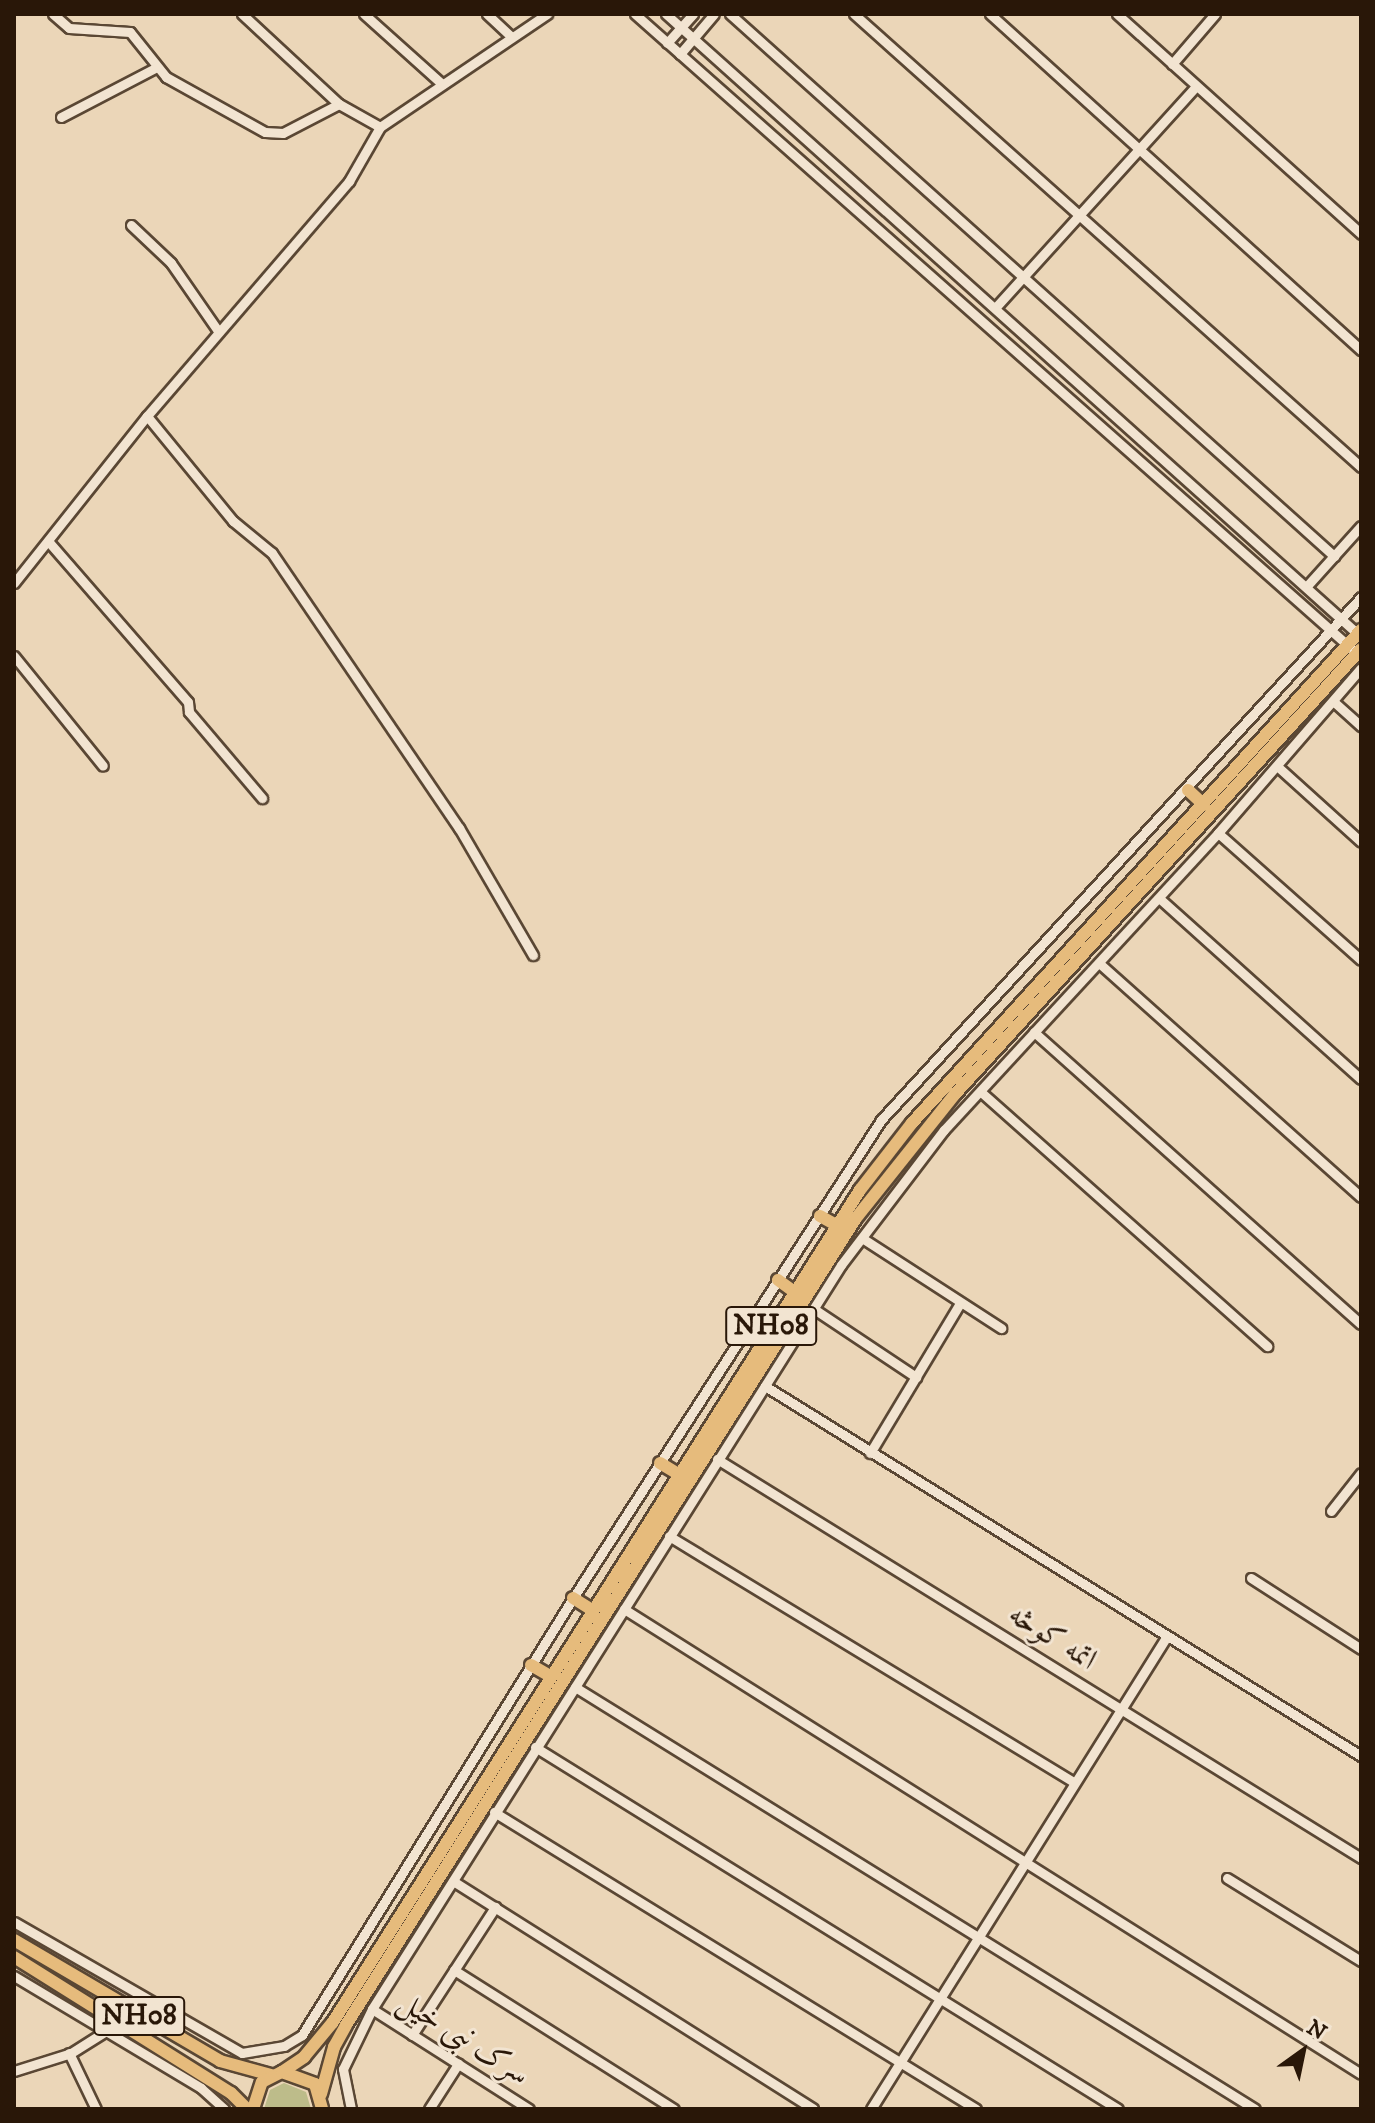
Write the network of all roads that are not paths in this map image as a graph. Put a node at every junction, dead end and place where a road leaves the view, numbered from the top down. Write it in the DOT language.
graph roads {
  1 [pos="53,14"];
  2 [pos="242,14"];
  3 [pos="364,14"];
  4 [pos="487,14"];
  5 [pos="547,14"];
  6 [pos="635,14"];
  7 [pos="666,14"];
  8 [pos="693,14"];
  9 [pos="714,14"];
  10 [pos="730,14"];
  11 [pos="854,14"];
  12 [pos="990,14"];
  13 [pos="1117,14"];
  14 [pos="1215,14"];
  15 [pos="681,28"];
  16 [pos="512,37"];
  17 [pos="693,38"];
  18 [pos="667,43"];
  19 [pos="680,54"];
  20 [pos="1172,64"];
  21 [pos="157,67"];
  22 [pos="442,84"];
  23 [pos="1196,86"];
  24 [pos="339,104"];
  25 [pos="61,117"];
  26 [pos="380,127"];
  27 [pos="1139,148"];
  28 [pos="1078,215"];
  29 [pos="131,225"];
  30 [pos="1361,234"];
  31 [pos="1023,277"];
  32 [pos="995,308"];
  33 [pos="218,331"];
  34 [pos="1361,350"];
  35 [pos="147,416"];
  36 [pos="1361,467"];
  37 [pos="1361,526"];
  38 [pos="48,541"];
  39 [pos="1334,556"];
  40 [pos="14,583"];
  41 [pos="1306,587"];
  42 [pos="1361,597"];
  43 [pos="1341,619"];
  44 [pos="1332,630"];
  45 [pos="1360,634"];
  46 [pos="1357,651"];
  47 [pos="14,656"];
  48 [pos="1361,668"];
  49 [pos="1333,701"];
  50 [pos="1361,726"];
  51 [pos="103,766"];
  52 [pos="1277,766"];
  53 [pos="1188,790"];
  54 [pos="262,798"];
  55 [pos="1204,805"];
  56 [pos="1218,833"];
  57 [pos="1361,842"];
  58 [pos="1159,898"];
  59 [pos="533,955"];
  60 [pos="1361,960"];
  61 [pos="1099,963"];
  62 [pos="1034,1032"];
  63 [pos="1361,1079"];
  64 [pos="981,1092"];
  65 [pos="1361,1197"];
  66 [pos="820,1216"];
  67 [pos="836,1225"];
  68 [pos="862,1238"];
  69 [pos="778,1280"];
  70 [pos="793,1291"];
  71 [pos="960,1303"];
  72 [pos="814,1309"];
  73 [pos="1361,1324"];
  74 [pos="1001,1328"];
  75 [pos="1267,1346"];
  76 [pos="916,1377"];
  77 [pos="765,1386"];
  78 [pos="870,1453"];
  79 [pos="717,1459"];
  80 [pos="660,1463"];
  81 [pos="1361,1473"];
  82 [pos="678,1474"];
  83 [pos="1331,1511"];
  84 [pos="669,1536"];
  85 [pos="1251,1578"];
  86 [pos="573,1598"];
  87 [pos="624,1609"];
  88 [pos="592,1610"];
  89 [pos="1167,1636"];
  90 [pos="1361,1649"];
  91 [pos="531,1665"];
  92 [pos="550,1676"];
  93 [pos="575,1687"];
  94 [pos="1120,1708"];
  95 [pos="535,1747"];
  96 [pos="1361,1756"];
  97 [pos="1074,1782"];
  98 [pos="494,1812"];
  99 [pos="1361,1858"];
  100 [pos="1025,1862"];
  101 [pos="1227,1878"];
  102 [pos="453,1881"];
  103 [pos="495,1907"];
  104 [pos="14,1922"];
  105 [pos="979,1936"];
  106 [pos="14,1940"];
  107 [pos="14,1957"];
  108 [pos="1361,1961"];
  109 [pos="454,1970"];
  110 [pos="14,1976"];
  111 [pos="940,1998"];
  112 [pos="372,2009"];
  113 [pos="106,2031"];
  114 [pos="302,2035"];
  115 [pos="412,2035"];
  116 [pos="334,2047"];
  117 [pos="69,2053"];
  118 [pos="242,2053"];
  119 [pos="304,2057"];
  120 [pos="220,2061"];
  121 [pos="900,2062"];
  122 [pos="458,2064"];
  123 [pos="343,2069"];
  124 [pos="14,2071"];
  125 [pos="277,2074"];
  126 [pos="1361,2074"];
  127 [pos="197,2079"];
  128 [pos="321,2094"];
  129 [pos="96,2109"];
  130 [pos="224,2109"];
  131 [pos="250,2109"];
  132 [pos="322,2109"];
  133 [pos="351,2109"];
  134 [pos="429,2109"];
  135 [pos="529,2109"];
  136 [pos="674,2109"];
  137 [pos="813,2109"];
  138 [pos="871,2109"];
  139 [pos="976,2109"];
  140 [pos="1118,2109"];
  141 [pos="1255,2109"];
  1 -- 21 [label="street"];
  2 -- 24 [label="street"];
  3 -- 22 [label="street"];
  4 -- 16 [label="street"];
  5 -- 16 [label="street"];
  6 -- 18 [label="street"];
  7 -- 15 [label="street"];
  8 -- 15 [label="street"];
  9 -- 17 [label="street"];
  10 -- 31 [label="street"];
  11 -- 28 [label="street"];
  12 -- 27 [label="street"];
  13 -- 20 [label="street"];
  14 -- 20 [label="street"];
  15 -- 17 [label="street"];
  15 -- 18 [label="street"];
  16 -- 22 [label="street"];
  17 -- 19 [label="street"];
  17 -- 32 [label="street"];
  18 -- 19 [label="street"];
  19 -- 44 [label="street"];
  20 -- 23 [label="street"];
  21 -- 24 [label="street"];
  21 -- 25 [label="street"];
  22 -- 26 [label="street"];
  23 -- 27 [label="street"];
  23 -- 30 [label="street"];
  24 -- 26 [label="street"];
  26 -- 33 [label="street"];
  27 -- 28 [label="street"];
  27 -- 34 [label="street"];
  28 -- 31 [label="street"];
  28 -- 36 [label="street"];
  29 -- 33 [label="street"];
  31 -- 32 [label="street"];
  31 -- 39 [label="street"];
  32 -- 41 [label="street"];
  33 -- 35 [label="street"];
  35 -- 38 [label="street"];
  35 -- 59 [label="street"];
  37 -- 39 [label="street"];
  38 -- 40 [label="street"];
  38 -- 54 [label="street"];
  39 -- 41 [label="street"];
  41 -- 43 [label="street"];
  42 -- 43 [label="street"];
  43 -- 44 [label="street"];
  43 -- 45 [label="street"];
  44 -- 46 [label="street"];
  44 -- 53 [label="street"];
  45 -- 46 [label="highway, NH08"];
  46 -- 55 [label="highway, NH08"];
  46 -- 116 [label="highway, NH08"];
  47 -- 51 [label="street"];
  48 -- 49 [label="street"];
  49 -- 50 [label="street"];
  49 -- 52 [label="street"];
  52 -- 56 [label="street"];
  52 -- 57 [label="street"];
  53 -- 55 [label="highway"];
  53 -- 66 [label="street"];
  55 -- 67 [label="highway, NH08"];
  56 -- 58 [label="street"];
  56 -- 60 [label="street"];
  58 -- 61 [label="street"];
  58 -- 63 [label="street"];
  61 -- 62 [label="street"];
  61 -- 65 [label="street"];
  62 -- 64 [label="street"];
  62 -- 73 [label="street"];
  64 -- 68 [label="street"];
  64 -- 75 [label="street"];
  66 -- 67 [label="highway"];
  66 -- 69 [label="street"];
  67 -- 70 [label="highway, NH08"];
  68 -- 71 [label="street"];
  68 -- 72 [label="street"];
  69 -- 70 [label="highway"];
  69 -- 80 [label="street"];
  70 -- 82 [label="highway, NH08"];
  71 -- 74 [label="street"];
  71 -- 76 [label="street"];
  72 -- 76 [label="street"];
  72 -- 77 [label="street"];
  76 -- 78 [label="street"];
  77 -- 78 [label="street"];
  77 -- 79 [label="street"];
  78 -- 89 [label="street"];
  79 -- 84 [label="street"];
  79 -- 94 [label="street, اتمه کوڅه"];
  80 -- 82 [label="highway"];
  80 -- 86 [label="street"];
  81 -- 83 [label="street"];
  82 -- 88 [label="highway, NH08"];
  84 -- 87 [label="street"];
  84 -- 97 [label="street"];
  85 -- 90 [label="street"];
  86 -- 88 [label="highway"];
  86 -- 91 [label="street"];
  87 -- 93 [label="street"];
  87 -- 100 [label="street"];
  88 -- 92 [label="highway, NH08"];
  89 -- 94 [label="street"];
  89 -- 96 [label="street"];
  91 -- 92 [label="highway"];
  91 -- 114 [label="street"];
  92 -- 119 [label="highway, NH08"];
  93 -- 95 [label="street"];
  93 -- 105 [label="street"];
  94 -- 97 [label="street"];
  94 -- 99 [label="street, اتمه کوڅه"];
  95 -- 98 [label="street"];
  95 -- 111 [label="street"];
  97 -- 100 [label="street"];
  98 -- 102 [label="street"];
  98 -- 121 [label="street"];
  100 -- 105 [label="street"];
  100 -- 126 [label="street"];
  101 -- 108 [label="street"];
  102 -- 103 [label="street"];
  102 -- 112 [label="street"];
  103 -- 109 [label="street"];
  103 -- 137 [label="street"];
  104 -- 118 [label="street"];
  105 -- 111 [label="street"];
  105 -- 141 [label="street"];
  106 -- 120 [label="highway, NH08"];
  107 -- 127 [label="highway, NH08"];
  109 -- 115 [label="street"];
  109 -- 136 [label="street"];
  110 -- 113 [label="street"];
  111 -- 121 [label="street"];
  111 -- 140 [label="street"];
  112 -- 115 [label="street, سرک نبی خیل"];
  112 -- 123 [label="street"];
  113 -- 117 [label="street"];
  113 -- 127 [label="street"];
  114 -- 118 [label="street"];
  114 -- 119 [label="street"];
  115 -- 122 [label="street, سرک نبی خیل"];
  116 -- 123 [label="street"];
  116 -- 128 [label="highway, NH08"];
  117 -- 124 [label="street"];
  117 -- 129 [label="street"];
  118 -- 120 [label="street"];
  119 -- 125 [label="highway, NH08"];
  120 -- 125 [label="highway, NH08"];
  121 -- 138 [label="street"];
  121 -- 139 [label="street"];
  122 -- 134 [label="street"];
  122 -- 135 [label="street, سرک نبی خیل"];
  123 -- 133 [label="street"];
  125 -- 128 [label="highway, NH08"];
  125 -- 131 [label="highway, NH08"];
  127 -- 130 [label="street"];
  127 -- 131 [label="highway, NH08"];
  128 -- 132 [label="highway, NH08"];
}
